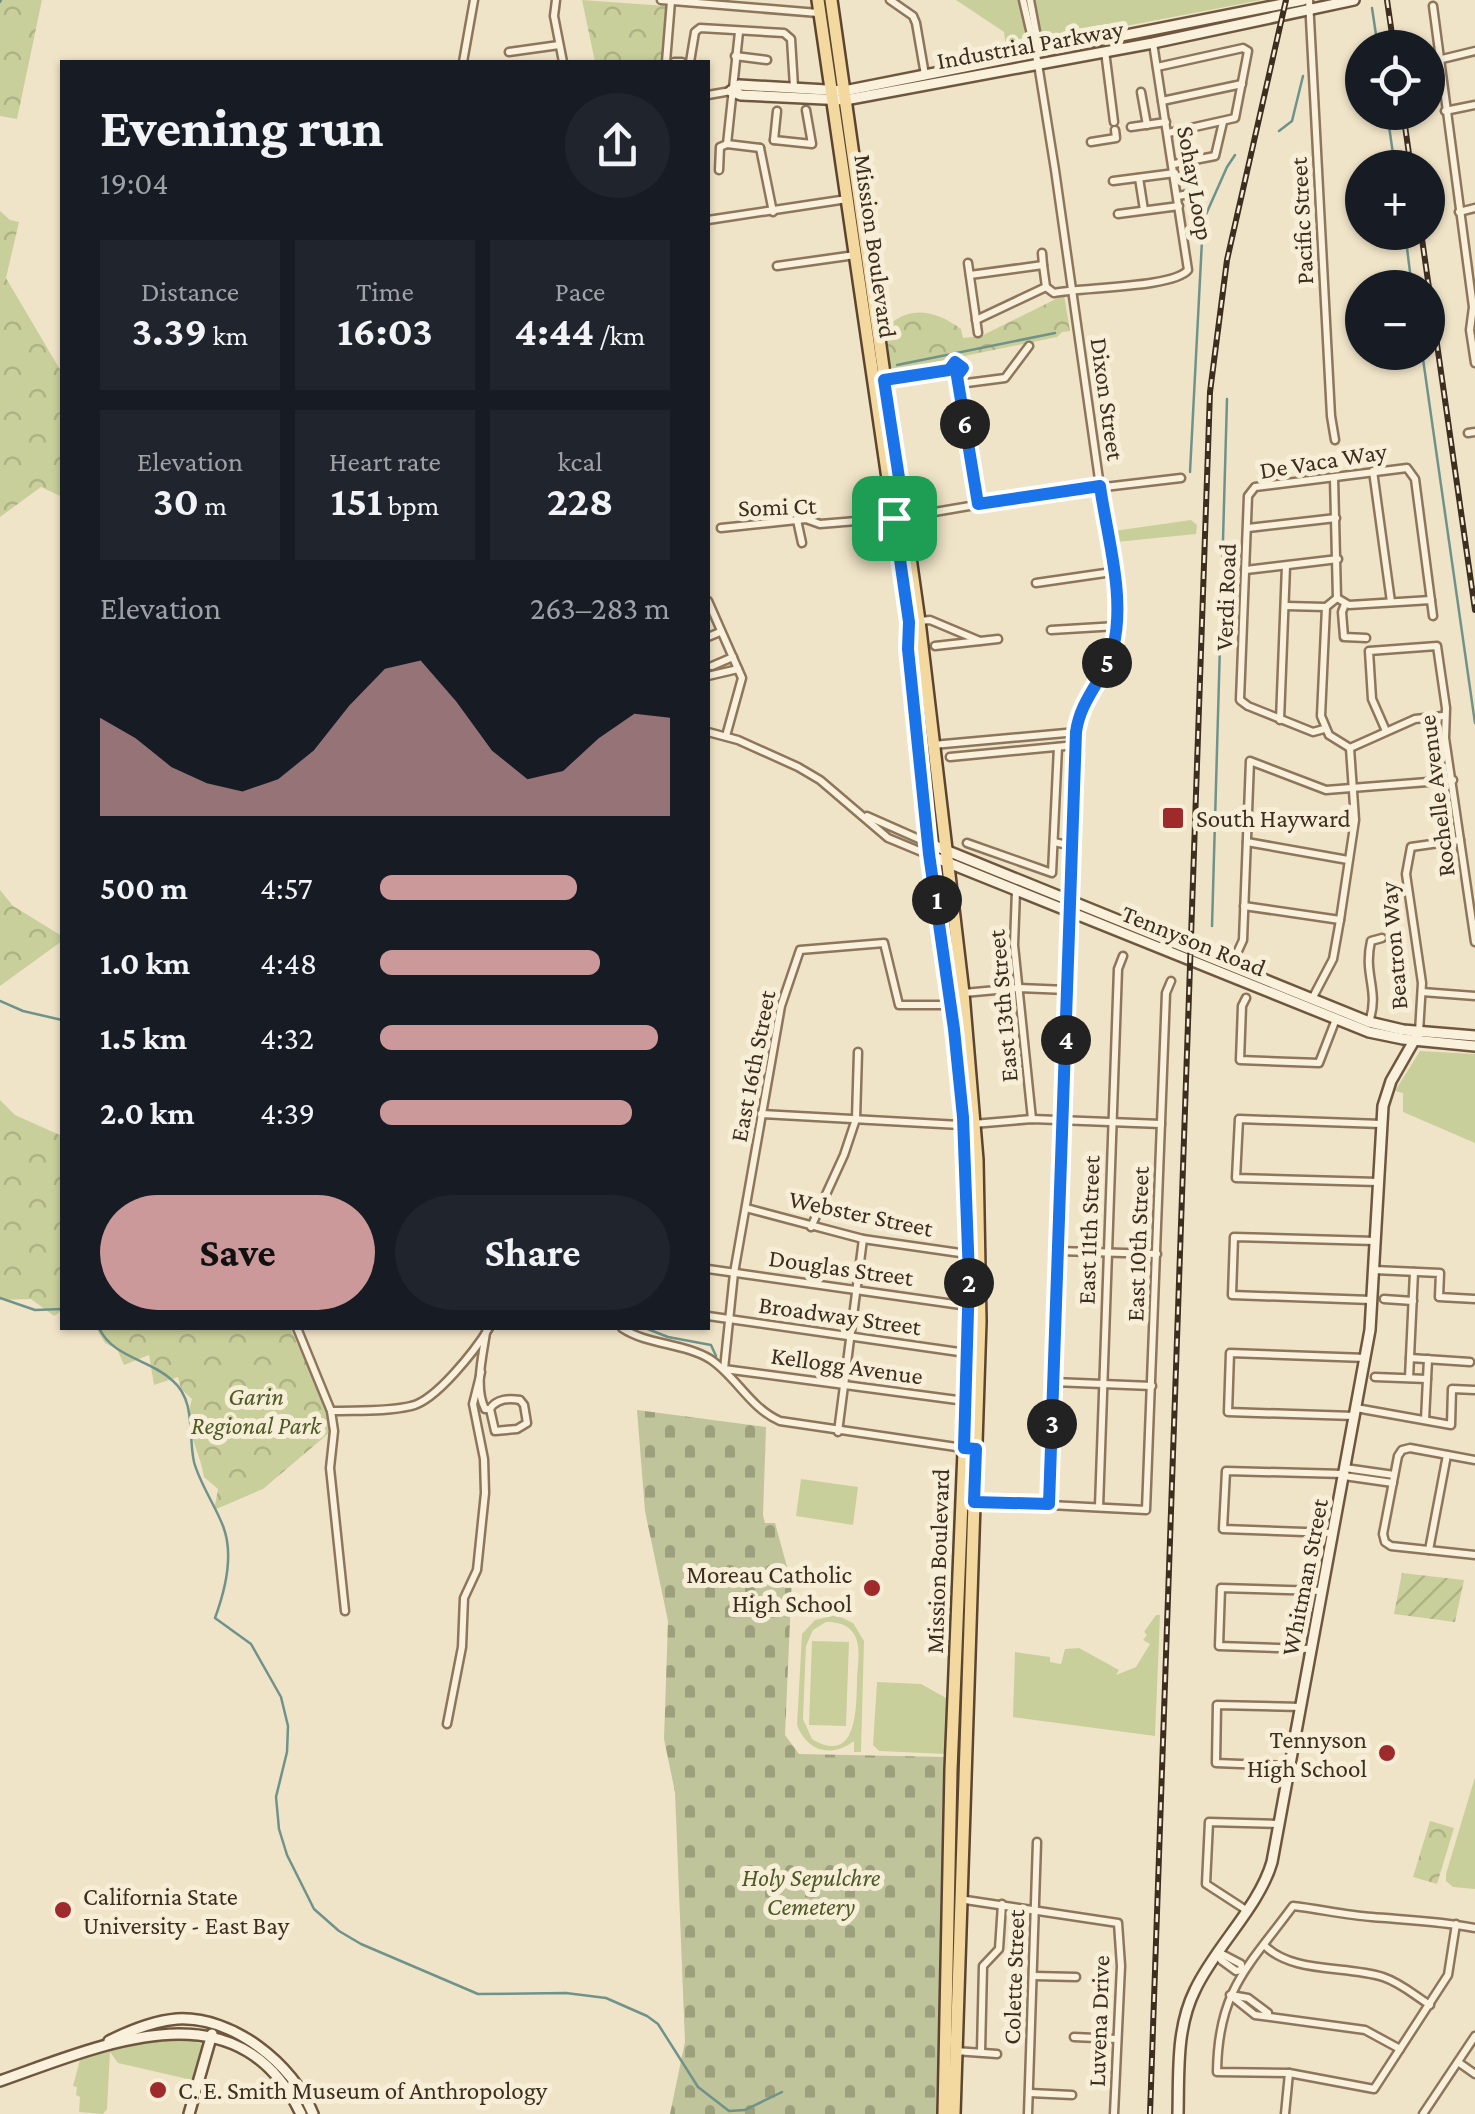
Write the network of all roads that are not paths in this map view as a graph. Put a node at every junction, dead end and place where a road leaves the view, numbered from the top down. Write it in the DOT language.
graph roads {
  1 [pos="474,0"];
  2 [pos="556,0"];
  3 [pos="660,0"];
  4 [pos="671,0"];
  5 [pos="831,0"];
  6 [pos="890,0"];
  7 [pos="1027,0"];
  8 [pos="1354,0"];
  9 [pos="1308,3"];
  10 [pos="1432,6"];
  11 [pos="818,7"];
  12 [pos="1435,30"];
  13 [pos="739,32"];
  14 [pos="1153,42"];
  15 [pos="559,44"];
  16 [pos="509,52"];
  17 [pos="1037,52"];
  18 [pos="1105,52"];
  19 [pos="1475,52"];
  20 [pos="735,56"];
  21 [pos="1445,58"];
  22 [pos="463,60"];
  23 [pos="563,60"];
  24 [pos="666,60"];
  25 [pos="690,60"];
  26 [pos="767,60"];
  27 [pos="1038,64"];
  28 [pos="1157,67"];
  29 [pos="925,75"];
  30 [pos="1242,84"];
  31 [pos="794,87"];
  32 [pos="731,91"];
  33 [pos="1141,92"];
  34 [pos="710,95"];
  35 [pos="845,95"];
  36 [pos="830,96"];
  37 [pos="1162,101"];
  38 [pos="1475,105"];
  39 [pos="776,110"];
  40 [pos="806,110"];
  41 [pos="1445,111"];
  42 [pos="1166,122"];
  43 [pos="1223,122"];
  44 [pos="1147,125"];
  45 [pos="1131,127"];
  46 [pos="1168,134"];
  47 [pos="774,140"];
  48 [pos="1091,142"];
  49 [pos="727,144"];
  50 [pos="760,148"];
  51 [pos="1174,168"];
  52 [pos="718,170"];
  53 [pos="1139,178"];
  54 [pos="1113,181"];
  55 [pos="1194,193"];
  56 [pos="1178,196"];
  57 [pos="848,199"];
  58 [pos="1180,206"];
  59 [pos="1475,208"];
  60 [pos="1144,210"];
  61 [pos="773,212"];
  62 [pos="1460,212"];
  63 [pos="1118,214"];
  64 [pos="710,220"];
  65 [pos="1042,253"];
  66 [pos="854,255"];
  67 [pos="968,263"];
  68 [pos="1043,265"];
  69 [pos="777,266"];
  70 [pos="970,275"];
  71 [pos="1046,287"];
  72 [pos="1072,290"];
  73 [pos="976,320"];
  74 [pos="978,333"];
  75 [pos="1029,346"];
  76 [pos="1475,363"];
  77 [pos="949,370"];
  78 [pos="884,380"];
  79 [pos="958,380"];
  80 [pos="1335,440"];
  81 [pos="1373,471"];
  82 [pos="1181,478"];
  83 [pos="1334,478"];
  84 [pos="1100,486"];
  85 [pos="1248,496"];
  86 [pos="978,504"];
  87 [pos="899,518"];
  88 [pos="1336,518"];
  89 [pos="797,520"];
  90 [pos="722,528"];
  91 [pos="1248,528"];
  92 [pos="802,543"];
  93 [pos="1338,559"];
  94 [pos="1286,566"];
  95 [pos="1246,570"];
  96 [pos="1112,572"];
  97 [pos="1036,583"];
  98 [pos="1337,598"];
  99 [pos="1431,600"];
  100 [pos="1392,602"];
  101 [pos="1345,604"];
  102 [pos="1286,606"];
  103 [pos="1326,607"];
  104 [pos="710,608"];
  105 [pos="1432,616"];
  106 [pos="919,621"];
  107 [pos="1117,626"];
  108 [pos="1051,630"];
  109 [pos="720,632"];
  110 [pos="710,636"];
  111 [pos="998,638"];
  112 [pos="1366,638"];
  113 [pos="980,641"];
  114 [pos="935,646"];
  115 [pos="733,657"];
  116 [pos="712,666"];
  117 [pos="738,670"];
  118 [pos="710,676"];
  119 [pos="1443,716"];
  120 [pos="1280,720"];
  121 [pos="1324,728"];
  122 [pos="710,732"];
  123 [pos="1076,732"];
  124 [pos="1386,732"];
  125 [pos="726,736"];
  126 [pos="933,745"];
  127 [pos="1076,745"];
  128 [pos="1058,746"];
  129 [pos="1350,748"];
  130 [pos="950,757"];
  131 [pos="1453,780"];
  132 [pos="1354,790"];
  133 [pos="1460,840"];
  134 [pos="967,842"];
  135 [pos="1247,842"];
  136 [pos="1054,844"];
  137 [pos="1072,846"];
  138 [pos="928,848"];
  139 [pos="997,854"];
  140 [pos="946,857"];
  141 [pos="1348,860"];
  142 [pos="991,870"];
  143 [pos="1016,890"];
  144 [pos="1244,906"];
  145 [pos="1071,907"];
  146 [pos="1340,920"];
  147 [pos="1382,938"];
  148 [pos="1475,942"];
  149 [pos="1238,951"];
  150 [pos="1123,956"];
  151 [pos="1171,981"];
  152 [pos="1019,988"];
  153 [pos="1068,990"];
  154 [pos="1422,992"];
  155 [pos="963,993"];
  156 [pos="1475,996"];
  157 [pos="1246,998"];
  158 [pos="1310,1004"];
  159 [pos="951,1005"];
  160 [pos="1338,1015"];
  161 [pos="1369,1022"];
  162 [pos="1417,1036"];
  163 [pos="1475,1036"];
  164 [pos="1475,1046"];
  165 [pos="858,1052"];
  166 [pos="761,1114"];
  167 [pos="856,1119"];
  168 [pos="1032,1119"];
  169 [pos="1063,1120"];
  170 [pos="1112,1122"];
  171 [pos="969,1124"];
  172 [pos="1161,1124"];
  173 [pos="1382,1124"];
  174 [pos="1378,1182"];
  175 [pos="746,1208"];
  176 [pos="812,1227"];
  177 [pos="863,1239"];
  178 [pos="1376,1241"];
  179 [pos="1058,1251"];
  180 [pos="1108,1252"];
  181 [pos="968,1254"];
  182 [pos="1156,1254"];
  183 [pos="710,1269"];
  184 [pos="1374,1270"];
  185 [pos="734,1272"];
  186 [pos="1414,1272"];
  187 [pos="855,1288"];
  188 [pos="1475,1299"];
  189 [pos="1378,1300"];
  190 [pos="1413,1301"];
  191 [pos="969,1306"];
  192 [pos="710,1316"];
  193 [pos="730,1318"];
  194 [pos="298,1330"];
  195 [pos="487,1330"];
  196 [pos="628,1330"];
  197 [pos="849,1338"];
  198 [pos="968,1353"];
  199 [pos="1366,1358"];
  200 [pos="1410,1358"];
  201 [pos="1428,1359"];
  202 [pos="1470,1362"];
  203 [pos="724,1369"];
  204 [pos="481,1372"];
  205 [pos="1375,1376"];
  206 [pos="1409,1378"];
  207 [pos="1427,1379"];
  208 [pos="1054,1382"];
  209 [pos="1103,1384"];
  210 [pos="844,1385"];
  211 [pos="1152,1386"];
  212 [pos="1475,1390"];
  213 [pos="966,1401"];
  214 [pos="490,1409"];
  215 [pos="331,1411"];
  216 [pos="1356,1412"];
  217 [pos="1425,1420"];
  218 [pos="838,1432"];
  219 [pos="970,1449"];
  220 [pos="1447,1455"];
  221 [pos="1475,1460"];
  222 [pos="1344,1473"];
  223 [pos="1394,1479"];
  224 [pos="974,1502"];
  225 [pos="1049,1504"];
  226 [pos="1099,1507"];
  227 [pos="1332,1533"];
  228 [pos="966,1545"];
  229 [pos="1430,1550"];
  230 [pos="1475,1555"];
  231 [pos="1322,1591"];
  232 [pos="344,1611"];
  233 [pos="1310,1650"];
  234 [pos="1300,1707"];
  235 [pos="953,1711"];
  236 [pos="448,1724"];
  237 [pos="964,1740"];
  238 [pos="1290,1766"];
  239 [pos="1279,1824"];
  240 [pos="1037,1842"];
  241 [pos="954,1898"];
  242 [pos="1002,1904"];
  243 [pos="1036,1908"];
  244 [pos="1246,1910"];
  245 [pos="1456,1924"];
  246 [pos="1475,1928"];
  247 [pos="1264,1945"];
  248 [pos="1217,1952"];
  249 [pos="1242,1970"];
  250 [pos="1034,1976"];
  251 [pos="1076,1977"];
  252 [pos="1230,1994"];
  253 [pos="1430,2005"];
  254 [pos="213,2031"];
  255 [pos="1074,2036"];
  256 [pos="1475,2036"];
  257 [pos="1117,2039"];
  258 [pos="1400,2049"];
  259 [pos="956,2050"];
  260 [pos="981,2052"];
  261 [pos="997,2054"];
  262 [pos="1458,2062"];
  263 [pos="1289,2073"];
  264 [pos="1475,2074"];
  265 [pos="0,2081"];
  266 [pos="1030,2093"];
  267 [pos="1072,2095"];
  268 [pos="1425,2113"];
  269 [pos="189,2114"];
  270 [pos="301,2114"];
  271 [pos="313,2114"];
  272 [pos="944,2114"];
  273 [pos="954,2114"];
  274 [pos="1028,2114"];
  275 [pos="1114,2114"];
  276 [pos="1178,2114"];
  277 [pos="1285,2114"];
  1 -- 22 [label="street"];
  2 -- 15 [label="street"];
  3 -- 4 [label="street"];
  4 -- 11 [label="street"];
  4 -- 24 [label="street"];
  5 -- 35 [label="main road, Mission Boulevard"];
  6 -- 29 [label="street"];
  7 -- 17 [label="street"];
  8 -- 9 [label="main road, Industrial Parkway"];
  9 -- 14 [label="main road, Industrial Parkway"];
  9 -- 17 [label="main road, Industrial Parkway"];
  9 -- 80 [label="street, Pacific Street"];
  10 -- 12 [label="street"];
  11 -- 36 [label="main road, Mission Boulevard"];
  13 -- 20 [label="street"];
  13 -- 25 [label="street"];
  13 -- 31 [label="street"];
  14 -- 18 [label="main road, Industrial Parkway"];
  14 -- 28 [label="street, Sohay Loop"];
  15 -- 16 [label="street"];
  15 -- 23 [label="street"];
  17 -- 27 [label="street, Dixon Street"];
  17 -- 29 [label="main road, Industrial Parkway"];
  18 -- 27 [label="main road, Industrial Parkway"];
  18 -- 48 [label="street"];
  19 -- 21 [label="street"];
  20 -- 26 [label="street"];
  20 -- 32 [label="street"];
  27 -- 35 [label="main road, Industrial Parkway"];
  27 -- 72 [label="street, Dixon Street"];
  28 -- 30 [label="street"];
  28 -- 37 [label="street, Sohay Loop"];
  29 -- 35 [label="main road, Industrial Parkway"];
  30 -- 37 [label="street"];
  30 -- 43 [label="street"];
  31 -- 32 [label="main road"];
  31 -- 36 [label="main road"];
  32 -- 34 [label="street"];
  32 -- 36 [label="main road"];
  32 -- 49 [label="street"];
  33 -- 44 [label="street"];
  35 -- 36 [label="main road, Industrial Parkway"];
  35 -- 78 [label="main road, Mission Boulevard"];
  36 -- 57 [label="main road, Mission Boulevard"];
  37 -- 42 [label="street, Sohay Loop"];
  38 -- 41 [label="street"];
  39 -- 47 [label="street"];
  40 -- 47 [label="street"];
  41 -- 62 [label="street"];
  42 -- 44 [label="street"];
  42 -- 46 [label="street, Sohay Loop"];
  43 -- 46 [label="street"];
  43 -- 51 [label="street"];
  44 -- 45 [label="street"];
  46 -- 51 [label="street, Sohay Loop"];
  47 -- 50 [label="street"];
  49 -- 50 [label="street"];
  49 -- 52 [label="street"];
  50 -- 61 [label="street"];
  51 -- 53 [label="street"];
  51 -- 56 [label="street, Sohay Loop"];
  53 -- 54 [label="street"];
  53 -- 60 [label="street"];
  55 -- 56 [label="street"];
  56 -- 58 [label="street, Sohay Loop"];
  57 -- 61 [label="street"];
  57 -- 66 [label="main road, Mission Boulevard"];
  58 -- 60 [label="street"];
  58 -- 72 [label="street, Sohay Loop"];
  59 -- 62 [label="street"];
  60 -- 63 [label="street"];
  61 -- 64 [label="street"];
  62 -- 76 [label="street"];
  65 -- 68 [label="street"];
  66 -- 69 [label="street"];
  66 -- 87 [label="main road, Mission Boulevard"];
  67 -- 70 [label="street"];
  68 -- 70 [label="street"];
  68 -- 71 [label="street"];
  70 -- 73 [label="street"];
  71 -- 72 [label="street"];
  71 -- 73 [label="street"];
  72 -- 84 [label="street, Dixon Street"];
  73 -- 74 [label="street"];
  75 -- 79 [label="street"];
  77 -- 78 [label="street"];
  77 -- 79 [label="street"];
  77 -- 79 [label="street"];
  78 -- 87 [label="main road, Mission Boulevard"];
  79 -- 86 [label="street"];
  81 -- 83 [label="street, De Vaca Way"];
  81 -- 99 [label="street, De Vaca Way"];
  81 -- 100 [label="street"];
  82 -- 84 [label="street, Somi Ct"];
  83 -- 85 [label="street, De Vaca Way"];
  83 -- 88 [label="street"];
  84 -- 86 [label="street, Somi Ct"];
  84 -- 96 [label="street, Dixon Street"];
  85 -- 91 [label="street, Verdi Road"];
  86 -- 87 [label="street, Somi Ct"];
  87 -- 89 [label="street, Somi Ct"];
  87 -- 106 [label="main road, Mission Boulevard"];
  87 -- 138 [label="main road, Mission Boulevard"];
  88 -- 91 [label="street"];
  88 -- 93 [label="street"];
  89 -- 90 [label="street, Somi Ct"];
  89 -- 92 [label="street"];
  91 -- 95 [label="street, Verdi Road"];
  93 -- 94 [label="street"];
  93 -- 98 [label="street"];
  94 -- 95 [label="street"];
  94 -- 102 [label="street"];
  95 -- 120 [label="street, Verdi Road"];
  96 -- 97 [label="street"];
  96 -- 107 [label="street, Dixon Street"];
  98 -- 101 [label="street"];
  98 -- 103 [label="street"];
  99 -- 100 [label="street"];
  99 -- 105 [label="street"];
  100 -- 101 [label="street"];
  101 -- 112 [label="street"];
  102 -- 103 [label="street"];
  102 -- 120 [label="street"];
  103 -- 121 [label="street"];
  104 -- 109 [label="street"];
  106 -- 113 [label="street"];
  106 -- 126 [label="main road, Mission Boulevard"];
  107 -- 108 [label="street"];
  107 -- 123 [label="street, Dixon Street"];
  109 -- 110 [label="street"];
  109 -- 115 [label="street"];
  111 -- 113 [label="street"];
  113 -- 114 [label="street"];
  115 -- 116 [label="street"];
  115 -- 117 [label="street"];
  117 -- 118 [label="street"];
  117 -- 125 [label="street"];
  119 -- 124 [label="street"];
  119 -- 124 [label="street, Rochelle Avenue"];
  119 -- 131 [label="street, Rochelle Avenue"];
  120 -- 121 [label="street"];
  121 -- 129 [label="street"];
  122 -- 125 [label="street, Tennyson Road"];
  123 -- 126 [label="street"];
  123 -- 127 [label="street, Dixon Street"];
  124 -- 129 [label="street"];
  125 -- 138 [label="street, Tennyson Road"];
  126 -- 140 [label="main road, Mission Boulevard"];
  127 -- 128 [label="street"];
  127 -- 137 [label="street, Dixon Street"];
  128 -- 130 [label="street"];
  128 -- 136 [label="street"];
  129 -- 132 [label="street"];
  131 -- 132 [label="street"];
  131 -- 133 [label="street, Rochelle Avenue"];
  132 -- 135 [label="street"];
  132 -- 141 [label="street"];
  133 -- 148 [label="street, Rochelle Avenue"];
  133 -- 154 [label="street, Beatron Way"];
  134 -- 139 [label="street"];
  135 -- 141 [label="street"];
  135 -- 144 [label="street"];
  136 -- 137 [label="street"];
  136 -- 139 [label="street"];
  137 -- 145 [label="street, Dixon Street"];
  138 -- 140 [label="main road, Tennyson Road"];
  138 -- 159 [label="main road, Mission Boulevard"];
  139 -- 142 [label="street"];
  140 -- 142 [label="main road, Tennyson Road"];
  140 -- 143 [label="main road, Tennyson Road"];
  140 -- 155 [label="main road, Mission Boulevard"];
  141 -- 146 [label="street"];
  142 -- 145 [label="main road, Tennyson Road"];
  143 -- 145 [label="main road, Tennyson Road"];
  143 -- 152 [label="street, East 13th Street"];
  144 -- 146 [label="street"];
  144 -- 149 [label="street"];
  145 -- 153 [label="street, Dixon Street"];
  145 -- 158 [label="main road, Tennyson Road"];
  146 -- 158 [label="street"];
  147 -- 161 [label="street"];
  150 -- 170 [label="street, East 11th Street"];
  151 -- 172 [label="street, East 10th Street"];
  152 -- 153 [label="street"];
  152 -- 155 [label="street"];
  152 -- 168 [label="street, East 13th Street"];
  153 -- 169 [label="street, Dixon Street"];
  154 -- 156 [label="street"];
  154 -- 162 [label="street, Beatron Way"];
  155 -- 171 [label="main road, Mission Boulevard"];
  157 -- 160 [label="street"];
  158 -- 160 [label="main road, Tennyson Road"];
  159 -- 166 [label="street, East 16th Street"];
  159 -- 171 [label="main road, Mission Boulevard"];
  160 -- 161 [label="main road, Tennyson Road"];
  160 -- 162 [label="main road, Tennyson Road"];
  161 -- 162 [label="main road, Tennyson Road"];
  162 -- 163 [label="main road, Tennyson Road"];
  162 -- 164 [label="main road, Tennyson Road"];
  162 -- 173 [label="main road, Whitman Street"];
  165 -- 167 [label="street"];
  166 -- 167 [label="street"];
  166 -- 175 [label="street, East 16th Street"];
  167 -- 171 [label="street"];
  167 -- 176 [label="street"];
  168 -- 169 [label="street"];
  168 -- 171 [label="street"];
  169 -- 170 [label="street"];
  169 -- 179 [label="street, Dixon Street"];
  170 -- 172 [label="street"];
  170 -- 180 [label="street, East 11th Street"];
  171 -- 181 [label="main road, Mission Boulevard"];
  171 -- 219 [label="main road, Mission Boulevard"];
  172 -- 182 [label="street, East 10th Street"];
  173 -- 174 [label="main road, Whitman Street"];
  173 -- 174 [label="street"];
  174 -- 178 [label="main road, Whitman Street"];
  175 -- 176 [label="street, Webster Street"];
  175 -- 185 [label="street, East 16th Street"];
  176 -- 177 [label="street, Webster Street"];
  177 -- 181 [label="street, Webster Street"];
  177 -- 187 [label="street"];
  178 -- 184 [label="main road, Whitman Street"];
  178 -- 189 [label="street"];
  179 -- 180 [label="street"];
  179 -- 208 [label="street, Dixon Street"];
  180 -- 182 [label="street"];
  180 -- 209 [label="street, East 11th Street"];
  181 -- 191 [label="main road, Mission Boulevard"];
  182 -- 211 [label="street, East 10th Street"];
  183 -- 185 [label="street, Douglas Street"];
  184 -- 186 [label="street"];
  184 -- 189 [label="main road, Whitman Street"];
  185 -- 187 [label="street, Douglas Street"];
  185 -- 193 [label="street, East 16th Street"];
  186 -- 188 [label="street"];
  186 -- 190 [label="street"];
  187 -- 191 [label="street, Douglas Street"];
  187 -- 197 [label="street"];
  189 -- 190 [label="street"];
  189 -- 199 [label="main road, Whitman Street"];
  190 -- 200 [label="street"];
  191 -- 198 [label="main road, Mission Boulevard"];
  192 -- 193 [label="street, Broadway Street"];
  193 -- 197 [label="street, Broadway Street"];
  193 -- 203 [label="street, East 16th Street"];
  194 -- 215 [label="street"];
  195 -- 204 [label="street"];
  195 -- 215 [label="street"];
  196 -- 203 [label="street"];
  197 -- 198 [label="street, Broadway Street"];
  197 -- 210 [label="street"];
  198 -- 213 [label="main road, Mission Boulevard"];
  199 -- 216 [label="main road, Whitman Street"];
  199 -- 216 [label="street"];
  200 -- 201 [label="street"];
  200 -- 206 [label="street"];
  201 -- 202 [label="street"];
  201 -- 207 [label="street"];
  203 -- 210 [label="street, Kellogg Avenue"];
  203 -- 218 [label="street"];
  204 -- 214 [label="street"];
  204 -- 236 [label="street"];
  205 -- 206 [label="street"];
  206 -- 207 [label="street"];
  207 -- 217 [label="street"];
  208 -- 209 [label="street"];
  208 -- 225 [label="street, Dixon Street"];
  209 -- 211 [label="street"];
  209 -- 226 [label="street, East 11th Street"];
  210 -- 213 [label="street, Kellogg Avenue"];
  210 -- 218 [label="street"];
  211 -- 226 [label="street, East 10th Street"];
  212 -- 217 [label="street"];
  213 -- 219 [label="main road, Mission Boulevard"];
  214 -- 214 [label="street"];
  215 -- 232 [label="street"];
  216 -- 217 [label="street"];
  216 -- 222 [label="main road, Whitman Street"];
  218 -- 219 [label="street"];
  219 -- 224 [label="main road, Mission Boulevard"];
  219 -- 228 [label="main road, Mission Boulevard"];
  220 -- 221 [label="street"];
  220 -- 223 [label="street"];
  220 -- 229 [label="street"];
  222 -- 223 [label="street"];
  222 -- 227 [label="main road, Whitman Street"];
  222 -- 227 [label="street"];
  223 -- 229 [label="street"];
  224 -- 225 [label="street"];
  224 -- 228 [label="main road, Mission Boulevard"];
  225 -- 226 [label="street"];
  227 -- 231 [label="main road, Whitman Street"];
  228 -- 235 [label="main road, Mission Boulevard"];
  228 -- 237 [label="main road, Mission Boulevard"];
  229 -- 230 [label="street"];
  231 -- 233 [label="main road, Whitman Street"];
  231 -- 233 [label="street"];
  233 -- 234 [label="main road, Whitman Street"];
  234 -- 238 [label="main road, Whitman Street"];
  234 -- 238 [label="street"];
  235 -- 237 [label="main road"];
  235 -- 241 [label="main road, Mission Boulevard"];
  237 -- 241 [label="main road, Mission Boulevard"];
  238 -- 239 [label="main road, Whitman Street"];
  239 -- 244 [label="main road, Whitman Street"];
  239 -- 244 [label="street"];
  240 -- 243 [label="street, Colette Street"];
  241 -- 242 [label="street"];
  241 -- 259 [label="main road, Mission Boulevard"];
  241 -- 272 [label="main road, Mission Boulevard"];
  242 -- 243 [label="street"];
  242 -- 260 [label="street"];
  243 -- 250 [label="street, Colette Street"];
  243 -- 257 [label="street, Luvena Drive"];
  244 -- 248 [label="main road, Whitman Street"];
  245 -- 246 [label="street"];
  245 -- 247 [label="street"];
  245 -- 253 [label="street"];
  247 -- 249 [label="street"];
  247 -- 253 [label="street"];
  248 -- 249 [label="street"];
  248 -- 276 [label="main road, Whitman Street"];
  249 -- 252 [label="street"];
  250 -- 251 [label="street"];
  250 -- 266 [label="street, Colette Street"];
  252 -- 258 [label="street"];
  252 -- 263 [label="street"];
  253 -- 258 [label="street"];
  254 -- 265 [label="main road"];
  254 -- 269 [label="main road"];
  254 -- 270 [label="main road"];
  254 -- 271 [label="main road"];
  255 -- 257 [label="street"];
  256 -- 262 [label="street"];
  257 -- 275 [label="street, Luvena Drive"];
  258 -- 263 [label="street"];
  259 -- 260 [label="street"];
  259 -- 273 [label="main road, Mission Boulevard"];
  260 -- 261 [label="street"];
  262 -- 264 [label="street"];
  262 -- 268 [label="street"];
  263 -- 277 [label="street"];
  266 -- 267 [label="street"];
  266 -- 274 [label="street, Colette Street"];
}
